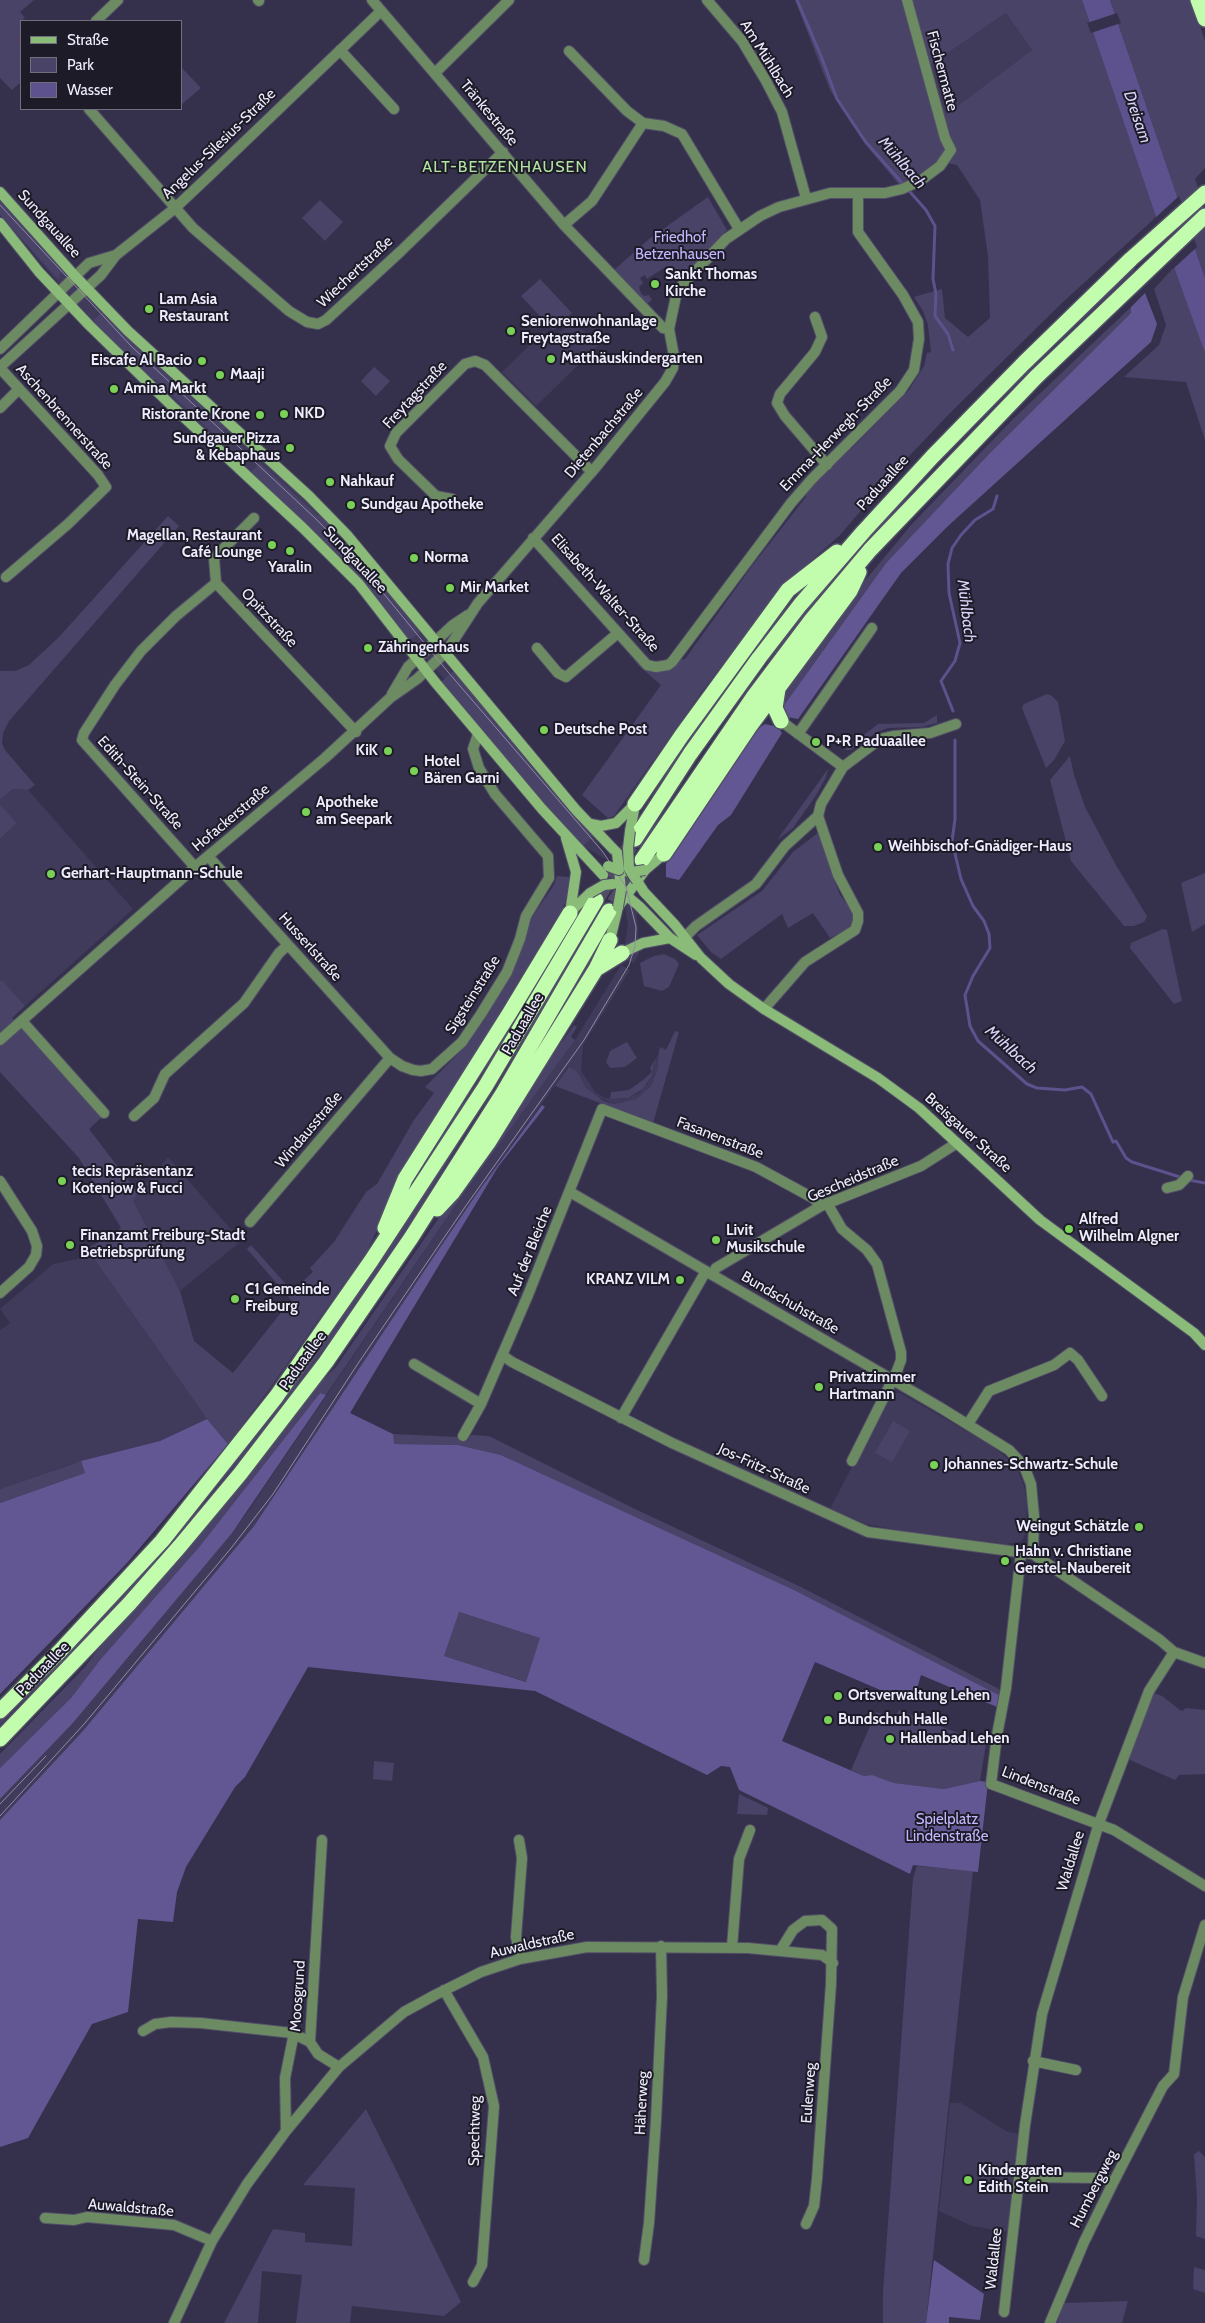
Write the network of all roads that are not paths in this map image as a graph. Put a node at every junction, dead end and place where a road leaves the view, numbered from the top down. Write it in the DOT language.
graph roads {
  1 [pos="118,0"];
  2 [pos="372,0"];
  3 [pos="509,0"];
  4 [pos="707,0"];
  5 [pos="908,0"];
  6 [pos="1198,0"];
  7 [pos="381,11"];
  8 [pos="1205,19"];
  9 [pos="97,20"];
  10 [pos="340,50"];
  11 [pos="569,51"];
  12 [pos="436,73"];
  13 [pos="394,109"];
  14 [pos="91,110"];
  15 [pos="643,123"];
  16 [pos="951,150"];
  17 [pos="503,152"];
  18 [pos="0,192"];
  19 [pos="858,193"];
  20 [pos="1205,193"];
  21 [pos="806,198"];
  22 [pos="174,208"];
  23 [pos="1205,216"];
  24 [pos="0,223"];
  25 [pos="564,225"];
  26 [pos="739,229"];
  27 [pos="1205,233"];
  28 [pos="1176,245"];
  29 [pos="116,254"];
  30 [pos="101,275"];
  31 [pos="75,276"];
  32 [pos="87,287"];
  33 [pos="59,292"];
  34 [pos="68,302"];
  35 [pos="815,317"];
  36 [pos="669,329"];
  37 [pos="0,349"];
  38 [pos="0,368"];
  39 [pos="18,390"];
  40 [pos="0,408"];
  41 [pos="827,465"];
  42 [pos="592,472"];
  43 [pos="452,499"];
  44 [pos="254,518"];
  45 [pos="864,531"];
  46 [pos="533,538"];
  47 [pos="870,550"];
  48 [pos="6,577"];
  49 [pos="216,583"];
  50 [pos="469,615"];
  51 [pos="872,628"];
  52 [pos="618,633"];
  53 [pos="436,641"];
  54 [pos="538,648"];
  55 [pos="446,652"];
  56 [pos="421,655"];
  57 [pos="430,666"];
  58 [pos="656,667"];
  59 [pos="778,688"];
  60 [pos="390,698"];
  61 [pos="780,721"];
  62 [pos="956,724"];
  63 [pos="750,726"];
  64 [pos="356,732"];
  65 [pos="478,734"];
  66 [pos="798,734"];
  67 [pos="843,767"];
  68 [pos="635,804"];
  69 [pos="818,816"];
  70 [pos="591,824"];
  71 [pos="564,835"];
  72 [pos="633,835"];
  73 [pos="208,856"];
  74 [pos="651,862"];
  75 [pos="196,867"];
  76 [pos="605,871"];
  77 [pos="627,871"];
  78 [pos="632,891"];
  79 [pos="593,896"];
  80 [pos="570,913"];
  81 [pos="613,921"];
  82 [pos="670,938"];
  83 [pos="683,941"];
  84 [pos="288,945"];
  85 [pos="622,953"];
  86 [pos="596,969"];
  87 [pos="764,1009"];
  88 [pos="22,1020"];
  89 [pos="0,1040"];
  90 [pos="390,1058"];
  91 [pos="602,1109"];
  92 [pos="104,1113"];
  93 [pos="134,1116"];
  94 [pos="957,1143"];
  95 [pos="1188,1176"];
  96 [pos="0,1181"];
  97 [pos="1167,1188"];
  98 [pos="570,1192"];
  99 [pos="824,1205"];
  100 [pos="250,1222"];
  101 [pos="411,1238"];
  102 [pos="372,1262"];
  103 [pos="709,1273"];
  104 [pos="0,1293"];
  105 [pos="1205,1345"];
  106 [pos="502,1355"];
  107 [pos="414,1364"];
  108 [pos="892,1380"];
  109 [pos="1102,1396"];
  110 [pos="481,1404"];
  111 [pos="621,1418"];
  112 [pos="968,1424"];
  113 [pos="463,1436"];
  114 [pos="852,1461"];
  115 [pos="1021,1553"];
  116 [pos="1033,1554"];
  117 [pos="1174,1652"];
  118 [pos="1205,1663"];
  119 [pos="0,1711"];
  120 [pos="0,1739"];
  121 [pos="1099,1823"];
  122 [pos="750,1830"];
  123 [pos="322,1840"];
  124 [pos="519,1840"];
  125 [pos="1205,1886"];
  126 [pos="1205,1925"];
  127 [pos="661,1946"];
  128 [pos="732,1947"];
  129 [pos="780,1951"];
  130 [pos="520,1959"];
  131 [pos="833,1963"];
  132 [pos="444,1990"];
  133 [pos="143,2031"];
  134 [pos="294,2033"];
  135 [pos="310,2042"];
  136 [pos="1033,2061"];
  137 [pos="339,2067"];
  138 [pos="1076,2070"];
  139 [pos="286,2131"];
  140 [pos="1020,2177"];
  141 [pos="1113,2183"];
  142 [pos="45,2218"];
  143 [pos="806,2224"];
  144 [pos="212,2241"];
  145 [pos="644,2260"];
  146 [pos="473,2282"];
  147 [pos="1004,2312"];
  148 [pos="174,2323"];
  149 [pos="1050,2323"];
  1 -- 9 [label="street"];
  2 -- 7 [label="street, Tränkestraße"];
  3 -- 12 [label="street"];
  4 -- 21 [label="street, Am Mühlbach"];
  5 -- 16 [label="street, Fischermatte"];
  6 -- 8 [label="highway"];
  7 -- 10 [label="street, Angelus-Silesius-Straße"];
  7 -- 12 [label="street, Tränkestraße"];
  10 -- 13 [label="street"];
  10 -- 22 [label="street, Angelus-Silesius-Straße"];
  11 -- 15 [label="street"];
  12 -- 17 [label="street, Tränkestraße"];
  14 -- 22 [label="street"];
  15 -- 25 [label="street"];
  15 -- 26 [label="street"];
  16 -- 19 [label="street, Dietenbachstraße"];
  17 -- 22 [label="street, Wiechertstraße"];
  17 -- 25 [label="street, Tränkestraße"];
  18 -- 31 [label="street, Sundgauallee"];
  19 -- 21 [label="street, Dietenbachstraße"];
  19 -- 41 [label="street, Emma-Herwegh-Straße"];
  20 -- 45 [label="highway, Paduaallee"];
  21 -- 26 [label="street, Dietenbachstraße"];
  22 -- 29 [label="street, Angelus-Silesius-Straße"];
  23 -- 28 [label="highway"];
  24 -- 33 [label="street, Sundgauallee"];
  25 -- 36 [label="street, Tränkestraße"];
  26 -- 36 [label="street, Dietenbachstraße"];
  27 -- 28 [label="highway"];
  28 -- 47 [label="highway"];
  29 -- 30 [label="street, Angelus-Silesius-Straße"];
  29 -- 31 [label="street, Angelus-Silesius-Straße"];
  30 -- 32 [label="street, Aschenbrennerstraße"];
  31 -- 32 [label="street, Sundgauallee"];
  31 -- 33 [label="street, Sundgauallee"];
  32 -- 34 [label="street, Aschenbrennerstraße"];
  32 -- 53 [label="street, Sundgauallee"];
  33 -- 34 [label="street, Sundgauallee"];
  33 -- 37 [label="street"];
  34 -- 38 [label="street, Aschenbrennerstraße"];
  34 -- 56 [label="street, Sundgauallee"];
  35 -- 41 [label="street"];
  36 -- 42 [label="street, Dietenbachstraße"];
  38 -- 39 [label="street, Aschenbrennerstraße"];
  39 -- 40 [label="street"];
  39 -- 48 [label="street, Aschenbrennerstraße"];
  41 -- 58 [label="street, Emma-Herwegh-Straße"];
  42 -- 43 [label="street, Freytagstraße"];
  42 -- 46 [label="street, Dietenbachstraße"];
  44 -- 49 [label="street"];
  45 -- 68 [label="highway"];
  45 -- 72 [label="highway, Paduaallee"];
  46 -- 50 [label="street, Dietenbachstraße"];
  46 -- 52 [label="street, Elisabeth-Walter-Straße"];
  47 -- 59 [label="highway"];
  47 -- 74 [label="highway"];
  49 -- 64 [label="street, Opitzstraße"];
  49 -- 75 [label="street, Edith-Stein-Straße"];
  50 -- 53 [label="street, Dietenbachstraße"];
  50 -- 55 [label="street, Dietenbachstraße"];
  51 -- 66 [label="street"];
  52 -- 54 [label="street"];
  52 -- 58 [label="street, Elisabeth-Walter-Straße"];
  53 -- 55 [label="street, Sundgauallee"];
  53 -- 56 [label="street, Dietenbachstraße"];
  55 -- 57 [label="street, Dietenbachstraße"];
  55 -- 70 [label="street, Sundgauallee"];
  56 -- 57 [label="street, Sundgauallee"];
  56 -- 60 [label="street, Hofackerstraße"];
  57 -- 60 [label="street, Hofackerstraße"];
  57 -- 65 [label="street, Sundgauallee"];
  59 -- 61 [label="highway"];
  59 -- 63 [label="highway"];
  60 -- 64 [label="street, Hofackerstraße"];
  61 -- 63 [label="highway"];
  61 -- 66 [label="street"];
  62 -- 67 [label="street"];
  63 -- 74 [label="highway"];
  64 -- 73 [label="street, Hofackerstraße"];
  65 -- 71 [label="street, Sundgauallee"];
  65 -- 90 [label="street, Sigsteinstraße"];
  66 -- 67 [label="street"];
  67 -- 69 [label="street"];
  68 -- 70 [label="street"];
  68 -- 72 [label="street"];
  69 -- 83 [label="street"];
  69 -- 87 [label="street"];
  70 -- 77 [label="street, Sundgauallee, bridge"];
  71 -- 76 [label="street, Sundgauallee"];
  71 -- 80 [label="street"];
  72 -- 77 [label="street, bridge"];
  73 -- 75 [label="street, Hofackerstraße"];
  73 -- 84 [label="street, Husserlstraße"];
  74 -- 77 [label="street, bridge"];
  74 -- 78 [label="street, bridge"];
  75 -- 88 [label="street, Hofackerstraße"];
  76 -- 77 [label="street, bridge"];
  76 -- 78 [label="street, Breisgauer Straße"];
  77 -- 78 [label="street"];
  77 -- 78 [label="street, Breisgauer Straße, bridge"];
  78 -- 79 [label="street, bridge"];
  78 -- 81 [label="street, bridge"];
  78 -- 82 [label="street, Breisgauer Straße"];
  78 -- 83 [label="street, Breisgauer Straße"];
  79 -- 80 [label="street"];
  79 -- 102 [label="highway, Paduaallee"];
  80 -- 102 [label="highway"];
  81 -- 86 [label="highway"];
  81 -- 101 [label="highway, Paduaallee"];
  82 -- 83 [label="street, Breisgauer Straße"];
  82 -- 85 [label="street"];
  83 -- 87 [label="street, Breisgauer Straße"];
  84 -- 90 [label="street, Husserlstraße"];
  84 -- 93 [label="street"];
  85 -- 86 [label="highway"];
  86 -- 101 [label="highway"];
  87 -- 94 [label="street, Breisgauer Straße"];
  88 -- 89 [label="street, Hofackerstraße"];
  88 -- 92 [label="street"];
  90 -- 100 [label="street, Windausstraße"];
  91 -- 98 [label="street, Auf der Bleiche"];
  91 -- 99 [label="street, Fasanenstraße"];
  94 -- 99 [label="street, Gescheidstraße"];
  94 -- 105 [label="street, Breisgauer Straße"];
  95 -- 97 [label="street"];
  96 -- 104 [label="street"];
  98 -- 103 [label="street, Bundschuhstraße"];
  98 -- 106 [label="street, Auf der Bleiche"];
  99 -- 103 [label="street, Gescheidstraße"];
  99 -- 108 [label="street, Fasanenstraße"];
  101 -- 120 [label="highway, Paduaallee"];
  102 -- 119 [label="highway, Paduaallee"];
  103 -- 108 [label="street, Bundschuhstraße"];
  103 -- 111 [label="street, Gescheidstraße"];
  106 -- 110 [label="street, Auf der Bleiche"];
  106 -- 111 [label="street, Jos-Fritz-Straße"];
  107 -- 110 [label="street"];
  108 -- 112 [label="street, Bundschuhstraße"];
  108 -- 114 [label="street"];
  109 -- 112 [label="street"];
  110 -- 113 [label="street, Auf der Bleiche"];
  111 -- 115 [label="street, Jos-Fritz-Straße"];
  112 -- 116 [label="street, Bundschuhstraße"];
  115 -- 116 [label="street, Jos-Fritz-Straße"];
  115 -- 121 [label="street, Lindenstraße"];
  116 -- 117 [label="street"];
  117 -- 118 [label="street"];
  117 -- 121 [label="street, Waldallee"];
  121 -- 125 [label="street, Lindenstraße"];
  121 -- 136 [label="street, Waldallee"];
  122 -- 128 [label="street"];
  123 -- 135 [label="street, Moosgrund"];
  124 -- 130 [label="street"];
  126 -- 141 [label="street, Humbergweg"];
  127 -- 128 [label="street, Auwaldstraße"];
  127 -- 130 [label="street, Auwaldstraße"];
  127 -- 145 [label="street, Häherweg"];
  128 -- 129 [label="street, Auwaldstraße"];
  129 -- 131 [label="street, Auwaldstraße"];
  129 -- 131 [label="street"];
  130 -- 132 [label="street, Auwaldstraße"];
  131 -- 143 [label="street, Eulenweg"];
  132 -- 137 [label="street, Auwaldstraße"];
  132 -- 146 [label="street, Spechtweg"];
  133 -- 134 [label="street, Moosgrund"];
  134 -- 135 [label="street, Moosgrund"];
  134 -- 139 [label="street"];
  135 -- 137 [label="street"];
  136 -- 138 [label="street"];
  136 -- 140 [label="street, Waldallee"];
  137 -- 139 [label="street, Auwaldstraße"];
  139 -- 144 [label="street, Auwaldstraße"];
  140 -- 141 [label="street"];
  140 -- 147 [label="street, Waldallee"];
  141 -- 149 [label="street, Humbergweg"];
  142 -- 144 [label="street, Auwaldstraße"];
  144 -- 148 [label="street, Auwaldstraße"];
}
